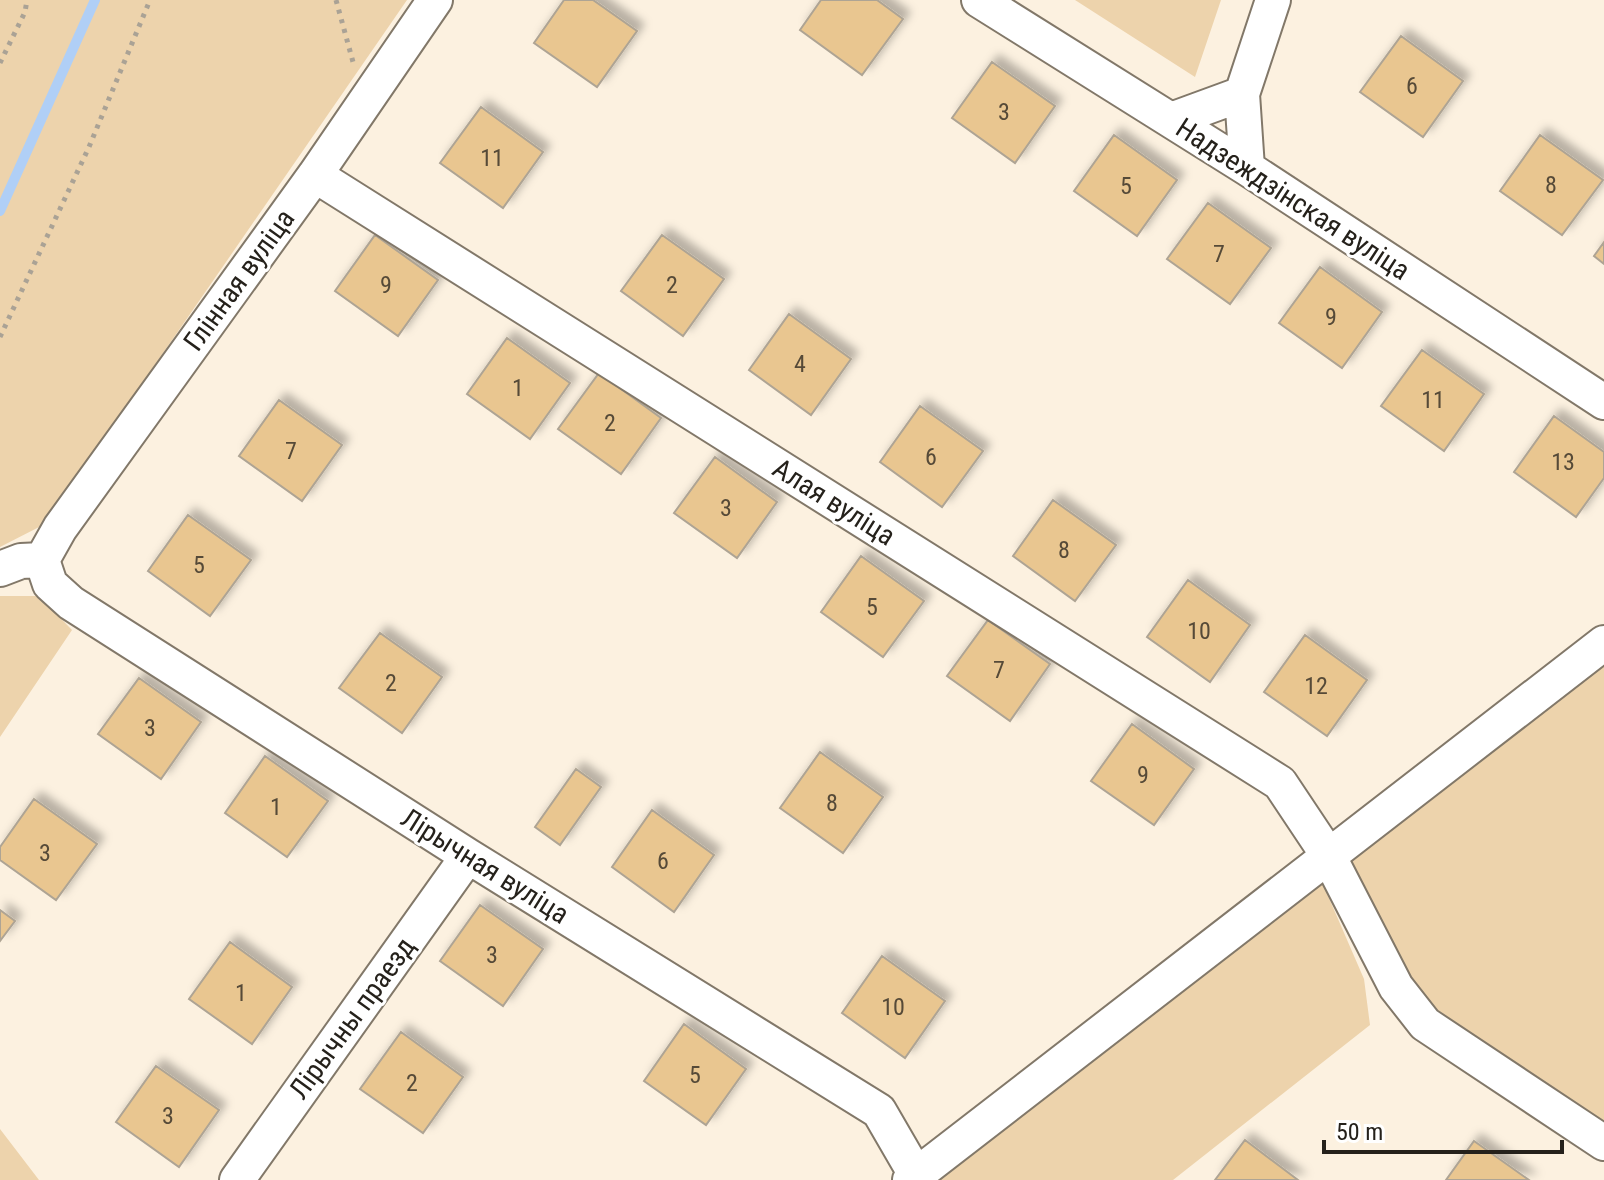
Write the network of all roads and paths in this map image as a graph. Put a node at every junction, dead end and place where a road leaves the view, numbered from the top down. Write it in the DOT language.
graph roads {
  1 [pos="27,0"];
  2 [pos="150,0"];
  3 [pos="336,0"];
  4 [pos="435,0"];
  5 [pos="979,0"];
  6 [pos="1273,0"];
  7 [pos="0,63"];
  8 [pos="1242,94"];
  9 [pos="364,102"];
  10 [pos="1171,120"];
  11 [pos="1247,168"];
  12 [pos="315,175"];
  13 [pos="0,337"];
  14 [pos="1604,402"];
  15 [pos="42,560"];
  16 [pos="0,569"];
  17 [pos="1604,643"];
  18 [pos="1328,855"];
  19 [pos="468,856"];
  20 [pos="1604,1143"];
  21 [pos="915,1178"];
  22 [pos="237,1180"];
  1 -- 7 [label="path"];
  2 -- 13 [label="path"];
  3 -- 9 [label="path"];
  4 -- 9 [label="street, Глінная вуліца"];
  5 -- 10 [label="street, Надзеждзінская вуліца"];
  6 -- 8 [label="street"];
  8 -- 10 [label="street"];
  8 -- 11 [label="street"];
  9 -- 12 [label="street, Глінная вуліца"];
  10 -- 11 [label="street, Надзеждзінская вуліца"];
  11 -- 14 [label="street, Надзеждзінская вуліца"];
  12 -- 15 [label="street, Глінная вуліца"];
  12 -- 18 [label="street, Алая вуліца"];
  15 -- 16 [label="street"];
  15 -- 19 [label="street, Лірычная вуліца"];
  17 -- 18 [label="street"];
  18 -- 20 [label="street, Алая вуліца"];
  18 -- 21 [label="street"];
  19 -- 21 [label="street, Лірычная вуліца"];
  19 -- 22 [label="street, Лірычны праезд"];
}
